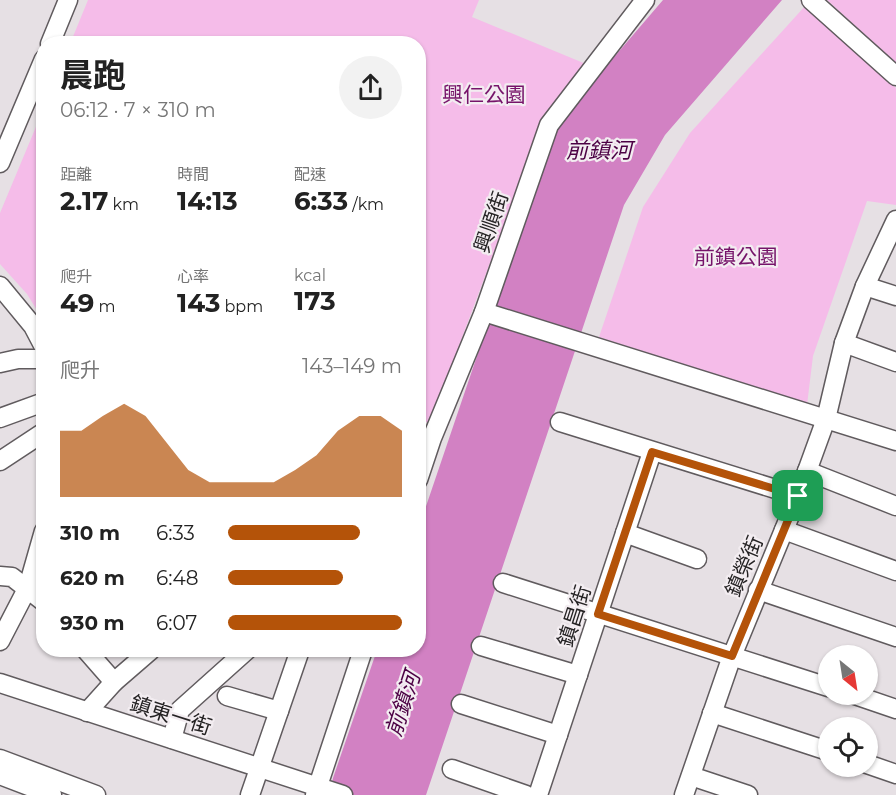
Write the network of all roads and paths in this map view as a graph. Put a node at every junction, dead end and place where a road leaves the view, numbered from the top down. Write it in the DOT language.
graph roads {
  1 [pos="68,0"];
  2 [pos="645,0"];
  3 [pos="811,0"];
  4 [pos="53,36"];
  5 [pos="896,76"];
  6 [pos="36,78"];
  7 [pos="0,163"];
  8 [pos="896,220"];
  9 [pos="0,286"];
  10 [pos="866,286"];
  11 [pos="896,296"];
  12 [pos="486,312"];
  13 [pos="36,332"];
  14 [pos="844,343"];
  15 [pos="36,358"];
  16 [pos="896,362"];
  17 [pos="0,363"];
  18 [pos="36,405"];
  19 [pos="0,418"];
  20 [pos="826,419"];
  21 [pos="560,422"];
  22 [pos="426,434"];
  23 [pos="36,437"];
  24 [pos="896,441"];
  25 [pos="652,452"];
  26 [pos="0,461"];
  27 [pos="807,471"];
  28 [pos="798,496"];
  29 [pos="896,506"];
  30 [pos="784,530"];
  31 [pos="625,533"];
  32 [pos="36,559"];
  33 [pos="697,559"];
  34 [pos="896,571"];
  35 [pos="0,576"];
  36 [pos="503,583"];
  37 [pos="28,587"];
  38 [pos="758,590"];
  39 [pos="36,594"];
  40 [pos="598,614"];
  41 [pos="896,637"];
  42 [pos="0,641"];
  43 [pos="481,646"];
  44 [pos="732,656"];
  45 [pos="92,657"];
  46 [pos="143,657"];
  47 [pos="239,657"];
  48 [pos="298,657"];
  49 [pos="361,657"];
  50 [pos="578,675"];
  51 [pos="114,682"];
  52 [pos="0,683"];
  53 [pos="818,684"];
  54 [pos="227,696"];
  55 [pos="878,703"];
  56 [pos="461,704"];
  57 [pos="896,709"];
  58 [pos="279,711"];
  59 [pos="87,712"];
  60 [pos="712,713"];
  61 [pos="558,735"];
  62 [pos="172,739"];
  63 [pos="818,748"];
  64 [pos="0,759"];
  65 [pos="261,768"];
  66 [pos="878,768"];
  67 [pos="452,769"];
  68 [pos="896,774"];
  69 [pos="0,775"];
  70 [pos="691,776"];
  71 [pos="42,789"];
  72 [pos="326,791"];
  73 [pos="96,795"];
  74 [pos="250,795"];
  75 [pos="526,795"];
  76 [pos="538,795"];
  77 [pos="684,795"];
  78 [pos="748,795"];
  1 -- 4 [label="street"];
  2 -- 12 [label="street, 興順街"];
  3 -- 5 [label="street"];
  6 -- 7 [label="street"];
  8 -- 10 [label="street, 鎮榮街"];
  9 -- 13 [label="street"];
  10 -- 11 [label="street"];
  10 -- 14 [label="street, 鎮榮街"];
  12 -- 20 [label="street"];
  12 -- 22 [label="street, 興順街"];
  14 -- 16 [label="street"];
  14 -- 20 [label="street, 鎮榮街"];
  15 -- 17 [label="street"];
  18 -- 19 [label="street"];
  20 -- 24 [label="street"];
  20 -- 27 [label="street, 鎮榮街"];
  21 -- 25 [label="street"];
  23 -- 26 [label="street"];
  25 -- 28 [label="street"];
  25 -- 31 [label="street, 鎮昌街"];
  27 -- 28 [label="street, 鎮榮街"];
  27 -- 29 [label="street"];
  28 -- 30 [label="street, 鎮榮街"];
  30 -- 34 [label="street"];
  30 -- 38 [label="street, 鎮榮街"];
  31 -- 33 [label="street"];
  31 -- 40 [label="street, 鎮昌街"];
  32 -- 37 [label="street"];
  35 -- 37 [label="street"];
  36 -- 40 [label="street"];
  37 -- 39 [label="street"];
  37 -- 42 [label="street"];
  38 -- 41 [label="street"];
  38 -- 44 [label="street, 鎮榮街"];
  40 -- 44 [label="street"];
  40 -- 50 [label="street, 鎮昌街"];
  43 -- 50 [label="street"];
  44 -- 53 [label="street"];
  44 -- 60 [label="street, 鎮榮街"];
  45 -- 51 [label="street"];
  46 -- 51 [label="street"];
  47 -- 62 [label="street"];
  48 -- 58 [label="street"];
  49 -- 72 [label="street"];
  50 -- 61 [label="street, 鎮昌街"];
  51 -- 59 [label="street"];
  52 -- 59 [label="street, 鎮東一街"];
  54 -- 58 [label="street"];
  55 -- 57 [label="street"];
  56 -- 61 [label="street"];
  58 -- 65 [label="street"];
  59 -- 62 [label="street, 鎮東一街"];
  60 -- 63 [label="street"];
  60 -- 70 [label="street, 鎮榮街"];
  61 -- 76 [label="street, 鎮昌街"];
  62 -- 65 [label="street, 鎮東一街"];
  64 -- 71 [label="street"];
  65 -- 72 [label="street, 鎮東一街"];
  65 -- 74 [label="street"];
  66 -- 68 [label="street"];
  67 -- 75 [label="street"];
  69 -- 71 [label="street"];
  70 -- 77 [label="street, 鎮榮街"];
  70 -- 78 [label="street"];
  71 -- 73 [label="street"];
}
